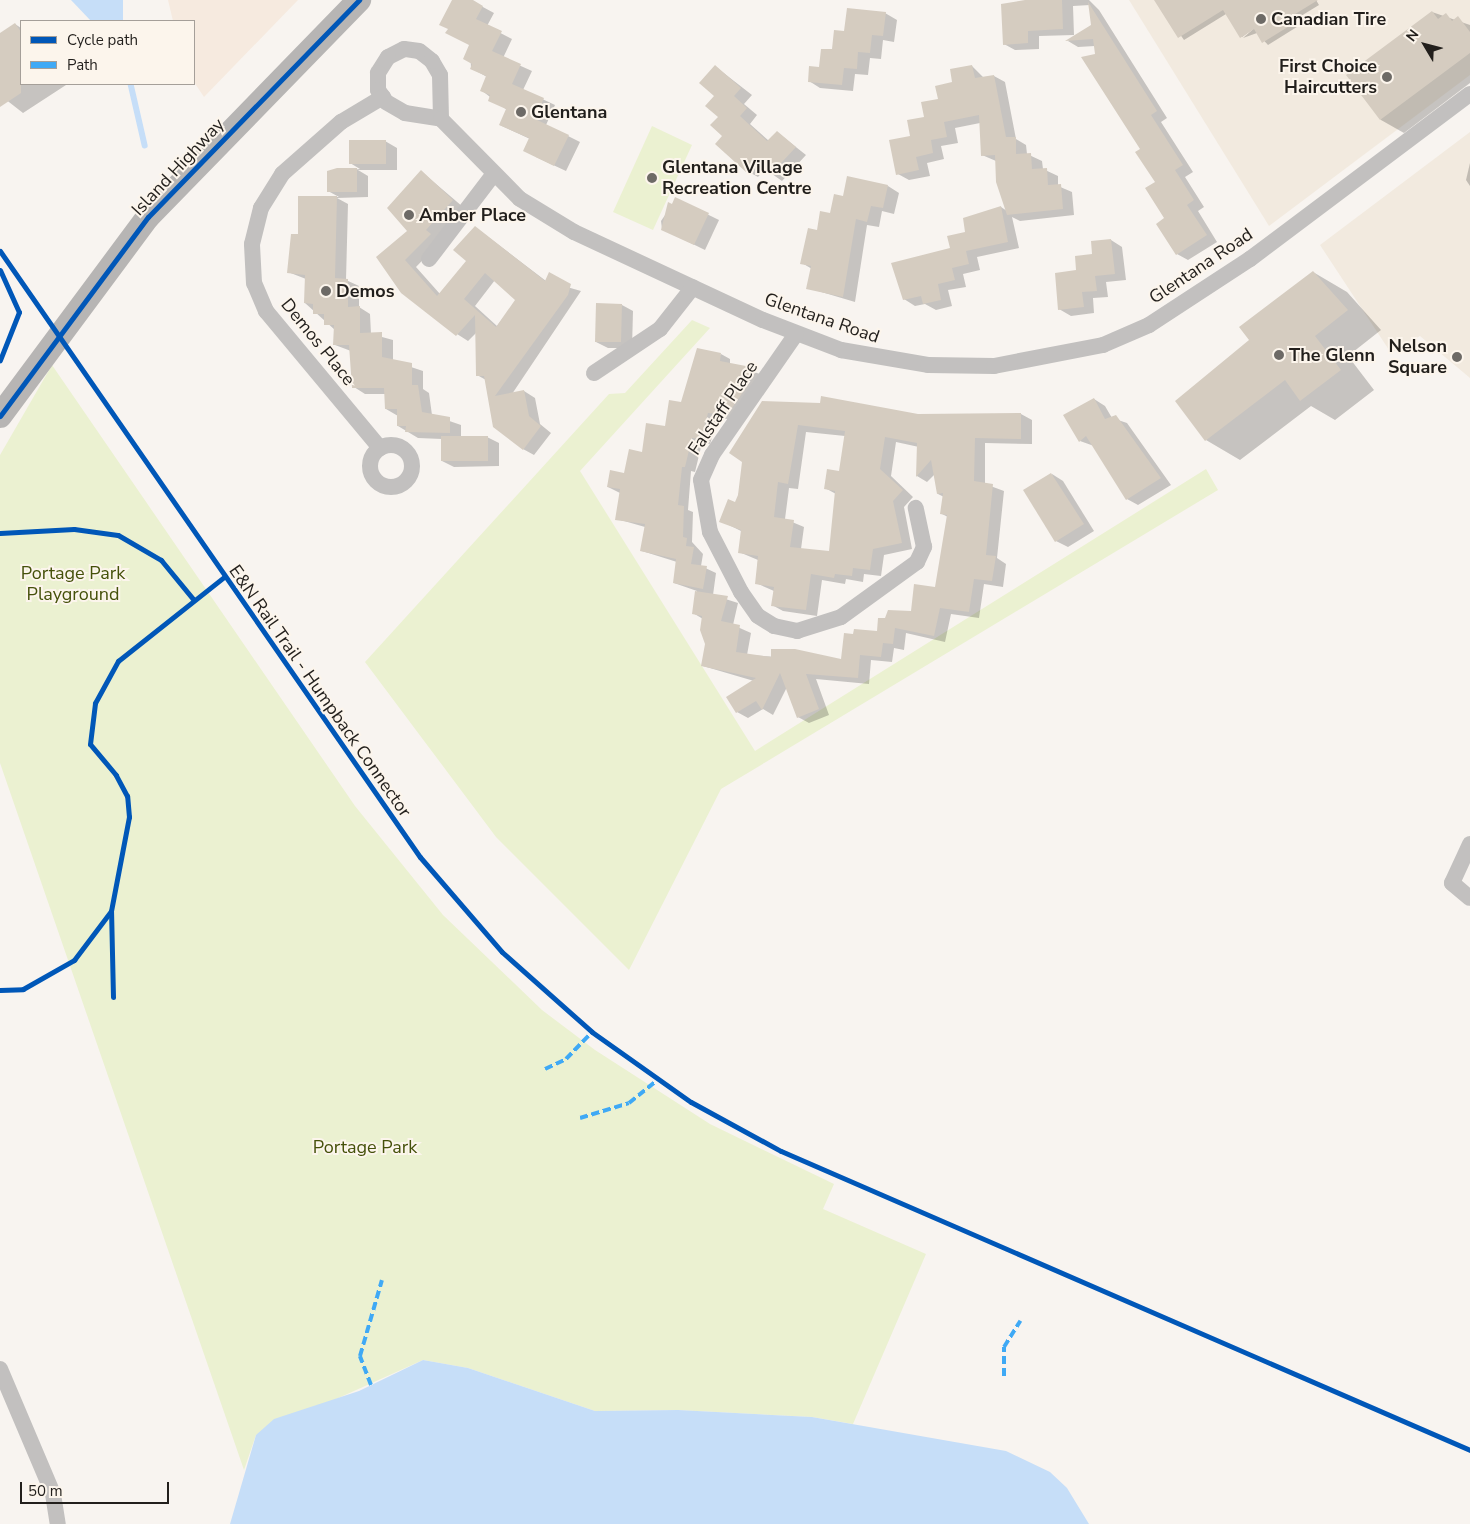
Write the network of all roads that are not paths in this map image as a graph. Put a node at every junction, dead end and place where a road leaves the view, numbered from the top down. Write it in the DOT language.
graph roads {
  1 [pos="359,0"];
  2 [pos="1470,94"];
  3 [pos="383,97"];
  4 [pos="441,119"];
  5 [pos="493,175"];
  6 [pos="429,258"];
  7 [pos="693,287"];
  8 [pos="796,334"];
  9 [pos="594,373"];
  10 [pos="0,416"];
  11 [pos="380,448"];
  12 [pos="916,508"];
  13 [pos="1470,844"];
  14 [pos="1470,898"];
  15 [pos="0,1368"];
  16 [pos="58,1524"];
  1 -- 10 [label="main road, Island Highway"];
  2 -- 8 [label="street, Glentana Road"];
  3 -- 4 [label="street"];
  3 -- 4 [label="street"];
  3 -- 11 [label="street, Demos Place"];
  4 -- 5 [label="street, Glentana Road"];
  5 -- 6 [label="street"];
  5 -- 7 [label="street, Glentana Road"];
  7 -- 8 [label="street, Glentana Road"];
  7 -- 9 [label="street"];
  8 -- 12 [label="street, Falstaff Place"];
  13 -- 14 [label="street"];
  15 -- 16 [label="street"];
}
